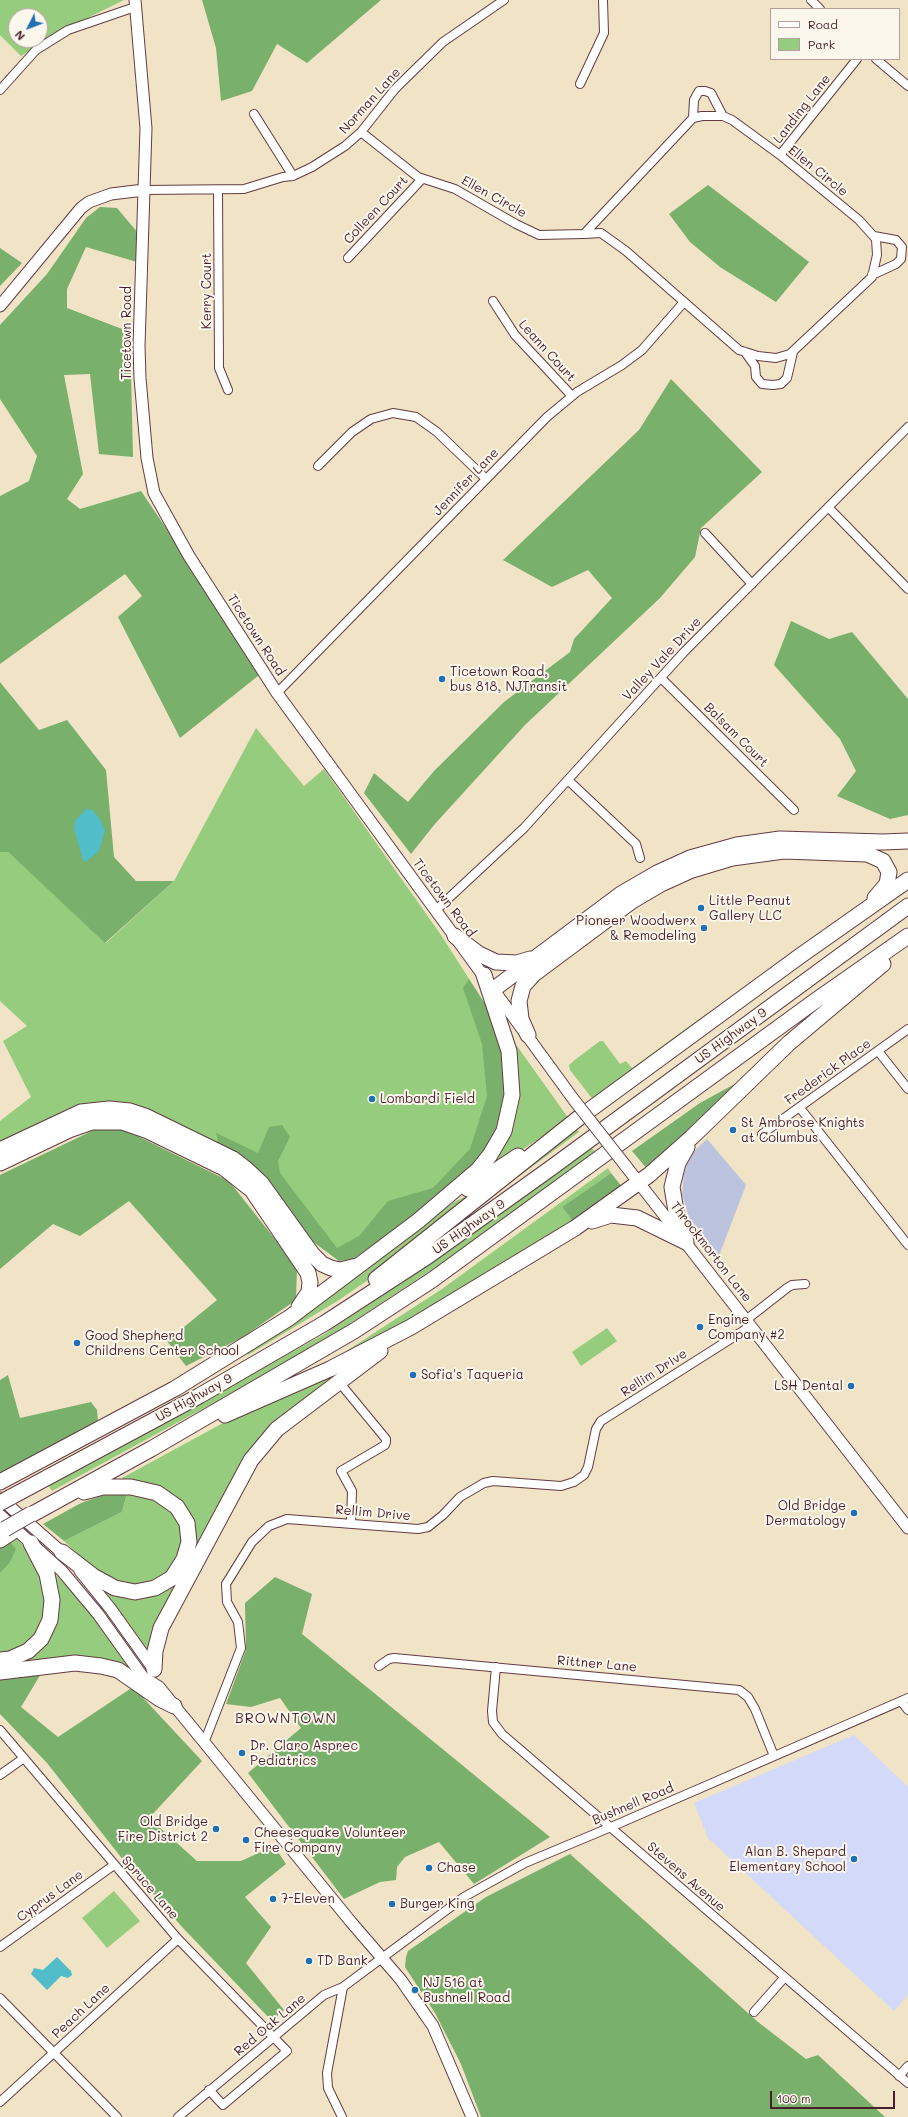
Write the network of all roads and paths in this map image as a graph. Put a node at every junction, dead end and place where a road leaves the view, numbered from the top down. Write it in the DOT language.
graph roads {
  1 [pos="504,0"];
  2 [pos="603,0"];
  3 [pos="810,0"];
  4 [pos="135,4"];
  5 [pos="819,8"];
  6 [pos="856,60"];
  7 [pos="877,60"];
  8 [pos="580,84"];
  9 [pos="908,86"];
  10 [pos="0,90"];
  11 [pos="254,114"];
  12 [pos="723,116"];
  13 [pos="693,118"];
  14 [pos="361,132"];
  15 [pos="780,155"];
  16 [pos="293,176"];
  17 [pos="422,178"];
  18 [pos="144,190"];
  19 [pos="218,190"];
  20 [pos="584,234"];
  21 [pos="874,236"];
  22 [pos="348,258"];
  23 [pos="872,274"];
  24 [pos="493,301"];
  25 [pos="684,302"];
  26 [pos="0,306"];
  27 [pos="745,352"];
  28 [pos="793,352"];
  29 [pos="228,390"];
  30 [pos="572,396"];
  31 [pos="908,427"];
  32 [pos="318,466"];
  33 [pos="486,479"];
  34 [pos="828,507"];
  35 [pos="705,533"];
  36 [pos="752,584"];
  37 [pos="908,589"];
  38 [pos="661,678"];
  39 [pos="277,693"];
  40 [pos="568,780"];
  41 [pos="794,810"];
  42 [pos="908,841"];
  43 [pos="640,858"];
  44 [pos="908,880"];
  45 [pos="908,906"];
  46 [pos="436,910"];
  47 [pos="851,921"];
  48 [pos="455,936"];
  49 [pos="908,936"];
  50 [pos="908,943"];
  51 [pos="536,956"];
  52 [pos="484,975"];
  53 [pos="494,989"];
  54 [pos="908,1029"];
  55 [pos="528,1036"];
  56 [pos="878,1051"];
  57 [pos="908,1089"];
  58 [pos="800,1108"];
  59 [pos="580,1117"];
  60 [pos="762,1134"];
  61 [pos="692,1137"];
  62 [pos="0,1150"];
  63 [pos="0,1163"];
  64 [pos="640,1183"];
  65 [pos="418,1221"];
  66 [pos="576,1228"];
  67 [pos="686,1242"];
  68 [pos="908,1244"];
  69 [pos="360,1265"];
  70 [pos="805,1284"];
  71 [pos="289,1318"];
  72 [pos="325,1323"];
  73 [pos="748,1323"];
  74 [pos="411,1327"];
  75 [pos="339,1382"];
  76 [pos="151,1449"];
  77 [pos="1,1482"];
  78 [pos="63,1498"];
  79 [pos="4,1499"];
  80 [pos="351,1523"];
  81 [pos="908,1528"];
  82 [pos="3,1530"];
  83 [pos="31,1542"];
  84 [pos="62,1552"];
  85 [pos="0,1660"];
  86 [pos="379,1666"];
  87 [pos="496,1667"];
  88 [pos="154,1669"];
  89 [pos="0,1672"];
  90 [pos="159,1687"];
  91 [pos="904,1699"];
  92 [pos="174,1706"];
  93 [pos="908,1710"];
  94 [pos="0,1730"];
  95 [pos="204,1743"];
  96 [pos="774,1756"];
  97 [pos="24,1758"];
  98 [pos="0,1775"];
  99 [pos="611,1827"];
  100 [pos="114,1865"];
  101 [pos="178,1938"];
  102 [pos="0,1947"];
  103 [pos="382,1957"];
  104 [pos="784,1978"];
  105 [pos="343,1987"];
  106 [pos="0,1998"];
  107 [pos="754,2012"];
  108 [pos="275,2037"];
  109 [pos="53,2053"];
  110 [pos="908,2066"];
  111 [pos="899,2076"];
  112 [pos="908,2084"];
  113 [pos="209,2090"];
  114 [pos="0,2102"];
  115 [pos="189,2113"];
  116 [pos="117,2117"];
  117 [pos="178,2117"];
  118 [pos="342,2117"];
  119 [pos="472,2117"];
  1 -- 14 [label="street, Norman Lane"];
  2 -- 8 [label="street"];
  3 -- 5 [label="street"];
  4 -- 10 [label="street"];
  4 -- 18 [label="street, Ticetown Road"];
  6 -- 15 [label="street, Landing Lane"];
  7 -- 9 [label="street"];
  11 -- 16 [label="street"];
  12 -- 13 [label="street"];
  12 -- 13 [label="street"];
  12 -- 15 [label="street, Ellen Circle"];
  13 -- 20 [label="street"];
  14 -- 16 [label="street, Norman Lane"];
  14 -- 17 [label="street, Ellen Circle"];
  15 -- 21 [label="street, Ellen Circle"];
  16 -- 19 [label="street, Norman Lane"];
  17 -- 20 [label="street, Ellen Circle"];
  17 -- 22 [label="street, Colleen Court"];
  18 -- 19 [label="street, Norman Lane"];
  18 -- 26 [label="street"];
  18 -- 39 [label="street, Ticetown Road"];
  19 -- 29 [label="street, Kerry Court"];
  20 -- 25 [label="street, Ellen Circle"];
  21 -- 23 [label="street, Ellen Circle"];
  21 -- 23 [label="street, Ellen Circle"];
  23 -- 28 [label="street, Ellen Circle"];
  24 -- 30 [label="street, Leann Court"];
  25 -- 27 [label="street, Ellen Circle"];
  25 -- 30 [label="street, Jennifer Lane"];
  27 -- 28 [label="street, Ellen Circle"];
  27 -- 28 [label="street, Ellen Circle"];
  30 -- 33 [label="street, Jennifer Lane"];
  31 -- 34 [label="street, Valley Vale Drive"];
  32 -- 33 [label="street"];
  33 -- 39 [label="street, Jennifer Lane"];
  34 -- 36 [label="street, Valley Vale Drive"];
  34 -- 37 [label="street"];
  35 -- 36 [label="street"];
  36 -- 38 [label="street, Valley Vale Drive"];
  38 -- 40 [label="street, Valley Vale Drive"];
  38 -- 41 [label="street, Balsam Court"];
  39 -- 46 [label="street, Ticetown Road"];
  40 -- 43 [label="street"];
  40 -- 46 [label="street, Valley Vale Drive"];
  42 -- 51 [label="highway"];
  44 -- 47 [label="highway"];
  45 -- 72 [label="highway, US Highway 9"];
  46 -- 48 [label="street, Ticetown Road"];
  47 -- 55 [label="highway"];
  47 -- 59 [label="highway"];
  48 -- 51 [label="highway"];
  48 -- 52 [label="street, Ticetown Road"];
  49 -- 76 [label="highway, US Highway 9"];
  50 -- 61 [label="highway"];
  51 -- 53 [label="highway"];
  52 -- 53 [label="street, Ticetown Road"];
  52 -- 65 [label="highway"];
  53 -- 55 [label="street, Ticetown Road"];
  54 -- 56 [label="street, Frederick Place"];
  55 -- 64 [label="street, Ticetown Road, bridge"];
  56 -- 57 [label="street"];
  56 -- 58 [label="street, Frederick Place"];
  58 -- 60 [label="street, Frederick Place"];
  58 -- 68 [label="street"];
  59 -- 65 [label="highway"];
  59 -- 72 [label="highway"];
  61 -- 64 [label="highway"];
  61 -- 67 [label="highway"];
  62 -- 69 [label="highway"];
  63 -- 71 [label="highway"];
  64 -- 66 [label="highway"];
  64 -- 67 [label="street, Throckmorton Lane"];
  65 -- 69 [label="highway"];
  66 -- 67 [label="highway"];
  66 -- 74 [label="highway"];
  67 -- 73 [label="street, Throckmorton Lane"];
  69 -- 71 [label="highway"];
  70 -- 73 [label="street, Rellim Drive"];
  71 -- 77 [label="highway"];
  72 -- 79 [label="highway, US Highway 9"];
  73 -- 80 [label="street, Rellim Drive"];
  73 -- 81 [label="street, Throckmorton Lane"];
  74 -- 75 [label="highway"];
  74 -- 76 [label="highway"];
  75 -- 80 [label="street"];
  75 -- 88 [label="highway"];
  76 -- 78 [label="highway, US Highway 9"];
  78 -- 82 [label="highway, US Highway 9, bridge"];
  78 -- 84 [label="highway"];
  79 -- 84 [label="street"];
  80 -- 95 [label="street, Rellim Drive"];
  82 -- 83 [label="street"];
  83 -- 85 [label="highway"];
  83 -- 90 [label="street"];
  84 -- 88 [label="street"];
  86 -- 87 [label="street, Rittner Lane"];
  87 -- 96 [label="street, Rittner Lane"];
  87 -- 99 [label="street, Stevens Avenue"];
  88 -- 90 [label="street"];
  89 -- 92 [label="highway"];
  90 -- 92 [label="street"];
  91 -- 93 [label="street"];
  91 -- 96 [label="street, Bushnell Road"];
  92 -- 95 [label="street"];
  94 -- 97 [label="street, Spruce Lane"];
  95 -- 103 [label="street"];
  96 -- 99 [label="street, Bushnell Road"];
  97 -- 98 [label="street"];
  97 -- 100 [label="street, Spruce Lane"];
  99 -- 103 [label="street, Bushnell Road"];
  99 -- 104 [label="street, Stevens Avenue"];
  100 -- 101 [label="street, Spruce Lane"];
  100 -- 102 [label="street, Cyprus Lane"];
  101 -- 108 [label="street, Spruce Lane"];
  101 -- 109 [label="street, Peach Lane"];
  103 -- 105 [label="street, Red Oak Lane"];
  103 -- 119 [label="street"];
  104 -- 107 [label="street"];
  104 -- 111 [label="street, Stevens Avenue"];
  105 -- 108 [label="street, Red Oak Lane"];
  105 -- 118 [label="street"];
  106 -- 109 [label="street"];
  108 -- 113 [label="street, Red Oak Lane"];
  108 -- 113 [label="street, Spruce Lane"];
  109 -- 114 [label="street, Peach Lane"];
  109 -- 116 [label="street"];
  110 -- 111 [label="street"];
  111 -- 112 [label="street, Stevens Avenue"];
  113 -- 115 [label="street, Red Oak Lane"];
  115 -- 117 [label="street, Red Oak Lane"];
}
